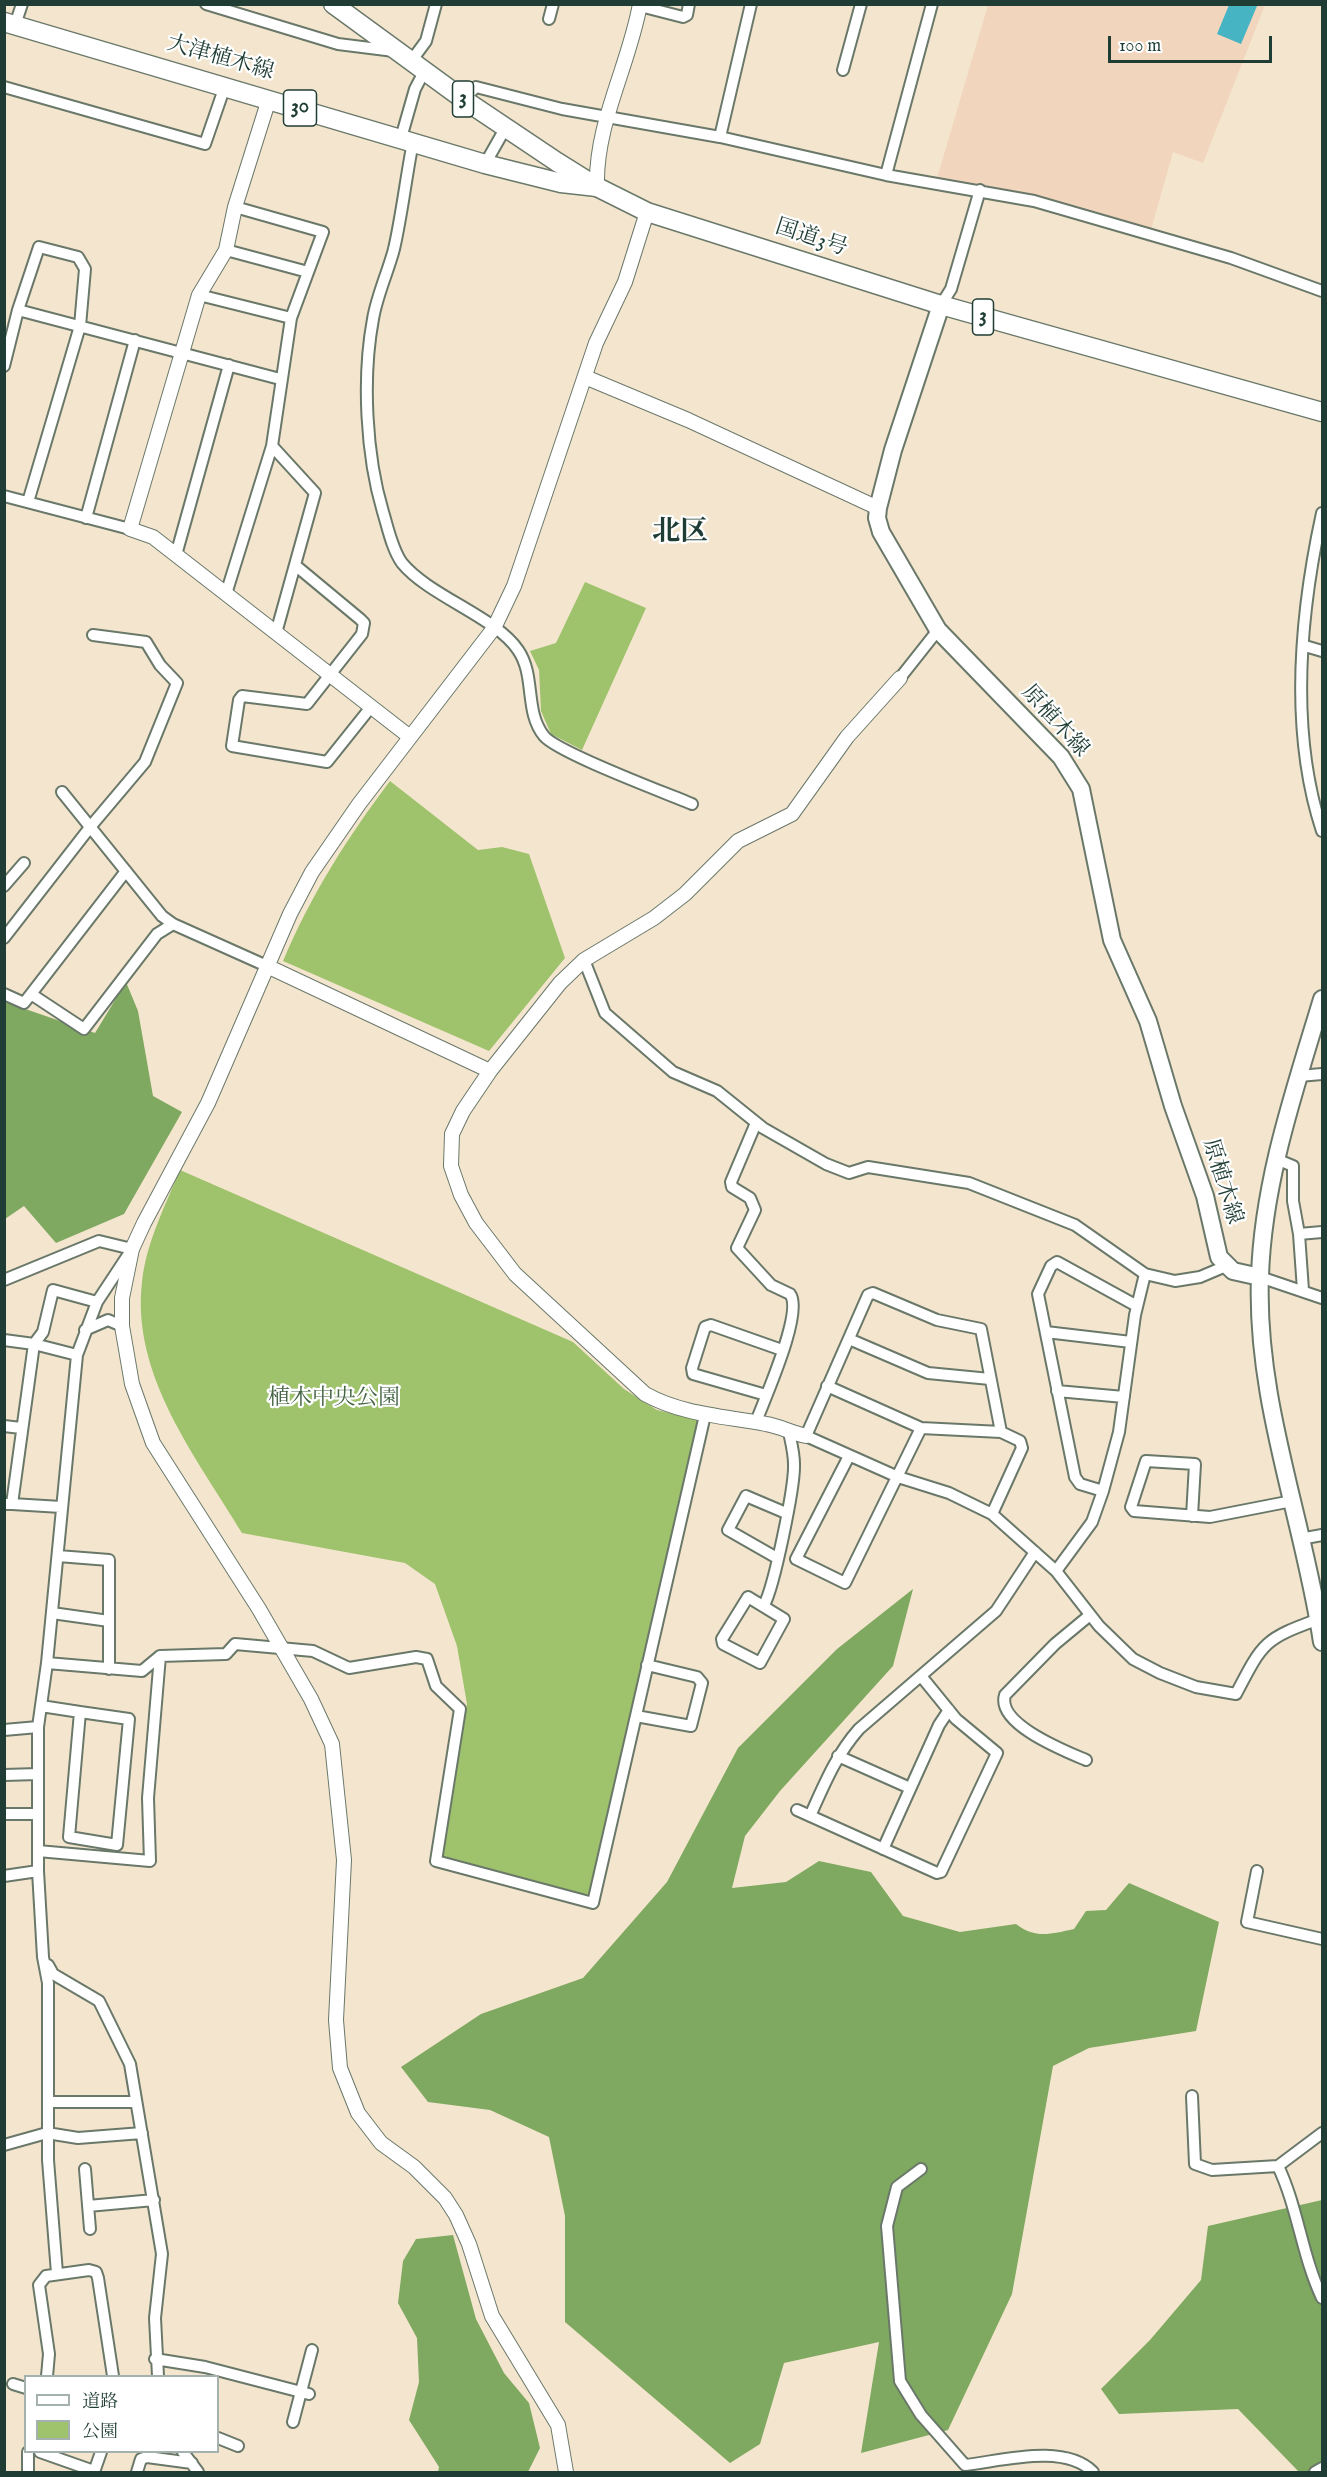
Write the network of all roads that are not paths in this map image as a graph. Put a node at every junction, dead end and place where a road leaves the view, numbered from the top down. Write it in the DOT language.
graph roads {
  1 [pos="22,4"];
  2 [pos="206,4"];
  3 [pos="333,4"];
  4 [pos="436,4"];
  5 [pos="553,4"];
  6 [pos="689,4"];
  7 [pos="751,4"];
  8 [pos="861,4"];
  9 [pos="932,4"];
  10 [pos="640,5"];
  11 [pos="549,19"];
  12 [pos="10,23"];
  13 [pos="411,61"];
  14 [pos="843,70"];
  15 [pos="225,86"];
  16 [pos="5,91"];
  17 [pos="269,99"];
  18 [pos="463,99"];
  19 [pos="608,116"];
  20 [pos="506,127"];
  21 [pos="720,137"];
  22 [pos="407,140"];
  23 [pos="485,164"];
  24 [pos="886,175"];
  25 [pos="597,187"];
  26 [pos="980,190"];
  27 [pos="236,207"];
  28 [pos="647,212"];
  29 [pos="226,250"];
  30 [pos="308,272"];
  31 [pos="1323,291"];
  32 [pos="199,295"];
  33 [pos="941,305"];
  34 [pos="18,310"];
  35 [pos="291,318"];
  36 [pos="80,326"];
  37 [pos="135,340"];
  38 [pos="181,351"];
  39 [pos="229,365"];
  40 [pos="4,366"];
  41 [pos="585,377"];
  42 [pos="280,379"];
  43 [pos="1323,411"];
  44 [pos="272,446"];
  45 [pos="4,495"];
  46 [pos="28,502"];
  47 [pos="878,508"];
  48 [pos="1323,513"];
  49 [pos="86,518"];
  50 [pos="130,528"];
  51 [pos="176,555"];
  52 [pos="295,565"];
  53 [pos="226,594"];
  54 [pos="494,628"];
  55 [pos="938,630"];
  56 [pos="276,633"];
  57 [pos="93,635"];
  58 [pos="1305,646"];
  59 [pos="1323,651"];
  60 [pos="330,675"];
  61 [pos="900,678"];
  62 [pos="371,707"];
  63 [pos="410,737"];
  64 [pos="62,792"];
  65 [pos="1317,797"];
  66 [pos="692,804"];
  67 [pos="91,826"];
  68 [pos="1323,831"];
  69 [pos="24,863"];
  70 [pos="126,871"];
  71 [pos="4,886"];
  72 [pos="173,924"];
  73 [pos="4,938"];
  74 [pos="584,960"];
  75 [pos="269,967"];
  76 [pos="4,994"];
  77 [pos="31,994"];
  78 [pos="1323,999"];
  79 [pos="490,1071"];
  80 [pos="1323,1074"];
  81 [pos="1299,1076"];
  82 [pos="756,1123"];
  83 [pos="1276,1159"];
  84 [pos="1323,1232"];
  85 [pos="1299,1234"];
  86 [pos="132,1249"];
  87 [pos="1226,1266"];
  88 [pos="1145,1274"];
  89 [pos="1260,1277"];
  90 [pos="4,1280"];
  91 [pos="1303,1290"];
  92 [pos="1323,1298"];
  93 [pos="97,1302"];
  94 [pos="1137,1306"];
  95 [pos="122,1326"];
  96 [pos="85,1330"];
  97 [pos="1046,1332"];
  98 [pos="849,1339"];
  99 [pos="4,1340"];
  100 [pos="1131,1342"];
  101 [pos="34,1344"];
  102 [pos="782,1350"];
  103 [pos="77,1355"];
  104 [pos="990,1379"];
  105 [pos="827,1386"];
  106 [pos="1057,1391"];
  107 [pos="766,1395"];
  108 [pos="1124,1397"];
  109 [pos="705,1415"];
  110 [pos="756,1422"];
  111 [pos="4,1426"];
  112 [pos="21,1428"];
  113 [pos="921,1428"];
  114 [pos="789,1432"];
  115 [pos="1001,1432"];
  116 [pos="806,1436"];
  117 [pos="849,1456"];
  118 [pos="898,1477"];
  119 [pos="1103,1491"];
  120 [pos="1292,1501"];
  121 [pos="8,1504"];
  122 [pos="61,1507"];
  123 [pos="786,1513"];
  124 [pos="992,1514"];
  125 [pos="1192,1516"];
  126 [pos="1323,1535"];
  127 [pos="1300,1539"];
  128 [pos="1035,1552"];
  129 [pos="778,1555"];
  130 [pos="58,1556"];
  131 [pos="796,1559"];
  132 [pos="1056,1571"];
  133 [pos="764,1605"];
  134 [pos="52,1613"];
  135 [pos="1090,1615"];
  136 [pos="1319,1619"];
  137 [pos="109,1621"];
  138 [pos="1323,1642"];
  139 [pos="280,1646"];
  140 [pos="160,1656"];
  141 [pos="47,1663"];
  142 [pos="647,1665"];
  143 [pos="110,1669"];
  144 [pos="921,1676"];
  145 [pos="41,1706"];
  146 [pos="948,1710"];
  147 [pos="80,1712"];
  148 [pos="636,1716"];
  149 [pos="38,1728"];
  150 [pos="4,1730"];
  151 [pos="838,1756"];
  152 [pos="1086,1760"];
  153 [pos="38,1774"];
  154 [pos="4,1775"];
  155 [pos="910,1788"];
  156 [pos="797,1810"];
  157 [pos="4,1814"];
  158 [pos="38,1814"];
  159 [pos="810,1816"];
  160 [pos="883,1849"];
  161 [pos="38,1851"];
  162 [pos="1257,1870"];
  163 [pos="38,1871"];
  164 [pos="4,1876"];
  165 [pos="1323,1939"];
  166 [pos="43,1957"];
  167 [pos="1192,2096"];
  168 [pos="50,2102"];
  169 [pos="136,2102"];
  170 [pos="47,2133"];
  171 [pos="142,2133"];
  172 [pos="1323,2133"];
  173 [pos="4,2145"];
  174 [pos="1278,2166"];
  175 [pos="85,2169"];
  176 [pos="921,2169"];
  177 [pos="154,2200"];
  178 [pos="88,2206"];
  179 [pos="90,2229"];
  180 [pos="57,2273"];
  181 [pos="1323,2298"];
  182 [pos="312,2350"];
  183 [pos="155,2359"];
  184 [pos="47,2375"];
  185 [pos="113,2375"];
  186 [pos="158,2375"];
  187 [pos="14,2384"];
  188 [pos="24,2387"];
  189 [pos="305,2393"];
  190 [pos="293,2422"];
  191 [pos="219,2438"];
  192 [pos="238,2446"];
  193 [pos="28,2453"];
  194 [pos="45,2453"];
  195 [pos="99,2453"];
  196 [pos="184,2453"];
  197 [pos="195,2468"];
  198 [pos="1323,2468"];
  199 [pos="28,2472"];
  200 [pos="94,2472"];
  201 [pos="137,2472"];
  202 [pos="566,2472"];
  203 [pos="1093,2472"];
  204 [pos="1315,2472"];
  1 -- 12 [label="street"];
  2 -- 13 [label="street"];
  3 -- 13 [label="main road, 国道3号 / 3"];
  4 -- 13 [label="street"];
  5 -- 11 [label="street"];
  6 -- 10 [label="street"];
  7 -- 21 [label="street"];
  8 -- 14 [label="street"];
  9 -- 24 [label="street"];
  10 -- 19 [label="street"];
  12 -- 15 [label="main road, 大津植木線 / 30"];
  13 -- 18 [label="main road, 国道3号 / 3"];
  13 -- 22 [label="street"];
  15 -- 16 [label="street"];
  15 -- 17 [label="main road, 大津植木線 / 30"];
  17 -- 22 [label="main road, 大津植木線 / 30"];
  17 -- 27 [label="street"];
  18 -- 19 [label="street"];
  18 -- 20 [label="main road, 国道3号 / 3"];
  19 -- 21 [label="street"];
  19 -- 25 [label="street"];
  20 -- 23 [label="street"];
  20 -- 25 [label="main road, 国道3号 / 3"];
  21 -- 24 [label="street"];
  22 -- 23 [label="main road, 大津植木線 / 30"];
  22 -- 54 [label="street"];
  23 -- 25 [label="main road, 大津植木線 / 30"];
  24 -- 26 [label="street"];
  25 -- 28 [label="main road, 国道3号 / 3"];
  26 -- 31 [label="street"];
  26 -- 33 [label="street"];
  27 -- 29 [label="street"];
  27 -- 30 [label="street"];
  28 -- 33 [label="main road, 国道3号 / 3"];
  28 -- 41 [label="street"];
  29 -- 30 [label="street"];
  29 -- 32 [label="street"];
  30 -- 35 [label="street"];
  32 -- 35 [label="street"];
  32 -- 38 [label="street"];
  33 -- 43 [label="main road, 国道3号 / 3"];
  33 -- 47 [label="main road, 原植木線"];
  34 -- 36 [label="street"];
  34 -- 36 [label="street"];
  34 -- 40 [label="street"];
  35 -- 42 [label="street"];
  36 -- 37 [label="street"];
  36 -- 46 [label="street"];
  37 -- 38 [label="street"];
  37 -- 49 [label="street"];
  38 -- 39 [label="street"];
  38 -- 50 [label="street"];
  39 -- 42 [label="street"];
  39 -- 51 [label="street"];
  41 -- 47 [label="street"];
  41 -- 54 [label="street"];
  42 -- 44 [label="street"];
  44 -- 52 [label="street"];
  44 -- 53 [label="street"];
  45 -- 46 [label="street"];
  46 -- 49 [label="street"];
  47 -- 55 [label="main road, 原植木線"];
  48 -- 58 [label="street"];
  49 -- 50 [label="street"];
  50 -- 51 [label="street"];
  51 -- 53 [label="street"];
  52 -- 56 [label="street"];
  52 -- 60 [label="street"];
  53 -- 56 [label="street"];
  54 -- 63 [label="street"];
  54 -- 66 [label="street"];
  55 -- 61 [label="street"];
  55 -- 87 [label="main road, 原植木線"];
  56 -- 60 [label="street"];
  57 -- 67 [label="street"];
  58 -- 59 [label="street"];
  58 -- 65 [label="street"];
  60 -- 62 [label="street"];
  60 -- 62 [label="street"];
  61 -- 74 [label="street"];
  62 -- 63 [label="street"];
  63 -- 75 [label="street"];
  64 -- 67 [label="street"];
  65 -- 68 [label="street"];
  67 -- 70 [label="street"];
  67 -- 73 [label="street"];
  69 -- 71 [label="street"];
  70 -- 72 [label="street"];
  70 -- 77 [label="street"];
  72 -- 75 [label="street"];
  72 -- 77 [label="street"];
  74 -- 79 [label="street"];
  74 -- 82 [label="street"];
  75 -- 79 [label="street"];
  75 -- 86 [label="street"];
  76 -- 77 [label="street"];
  78 -- 81 [label="main road, 原植木線"];
  79 -- 109 [label="street"];
  80 -- 81 [label="street"];
  81 -- 83 [label="main road, 原植木線"];
  82 -- 88 [label="street"];
  82 -- 102 [label="street"];
  83 -- 85 [label="street"];
  83 -- 89 [label="main road, 原植木線"];
  84 -- 85 [label="street"];
  85 -- 91 [label="street"];
  86 -- 90 [label="street"];
  86 -- 93 [label="street"];
  86 -- 95 [label="street"];
  87 -- 88 [label="street"];
  87 -- 89 [label="main road"];
  88 -- 94 [label="street"];
  89 -- 91 [label="street"];
  89 -- 120 [label="main road, 原植木線"];
  91 -- 92 [label="street"];
  93 -- 96 [label="street"];
  93 -- 101 [label="street"];
  94 -- 97 [label="street"];
  94 -- 100 [label="street"];
  95 -- 96 [label="street"];
  95 -- 139 [label="street"];
  96 -- 103 [label="street"];
  97 -- 100 [label="street"];
  97 -- 106 [label="street"];
  98 -- 104 [label="street"];
  98 -- 104 [label="street"];
  98 -- 105 [label="street"];
  99 -- 101 [label="street"];
  100 -- 108 [label="street"];
  101 -- 103 [label="street"];
  101 -- 112 [label="street"];
  102 -- 107 [label="street"];
  102 -- 107 [label="street"];
  103 -- 122 [label="street"];
  104 -- 115 [label="street"];
  105 -- 113 [label="street"];
  105 -- 116 [label="street"];
  106 -- 108 [label="street"];
  106 -- 119 [label="street"];
  107 -- 110 [label="street"];
  108 -- 119 [label="street"];
  109 -- 110 [label="street"];
  109 -- 142 [label="street"];
  110 -- 114 [label="street"];
  111 -- 112 [label="street"];
  112 -- 121 [label="street"];
  113 -- 115 [label="street"];
  113 -- 118 [label="street"];
  114 -- 116 [label="street"];
  114 -- 123 [label="street"];
  115 -- 124 [label="street"];
  116 -- 117 [label="street"];
  117 -- 118 [label="street"];
  117 -- 131 [label="street"];
  118 -- 124 [label="street"];
  118 -- 131 [label="street"];
  119 -- 132 [label="street"];
  120 -- 125 [label="street"];
  120 -- 127 [label="main road, 原植木線"];
  121 -- 122 [label="street"];
  122 -- 130 [label="street"];
  123 -- 129 [label="street"];
  123 -- 129 [label="street"];
  124 -- 128 [label="street"];
  125 -- 125 [label="street"];
  126 -- 127 [label="street"];
  127 -- 136 [label="main road, 原植木線"];
  128 -- 132 [label="street"];
  128 -- 144 [label="street"];
  129 -- 131 [label="street"];
  129 -- 133 [label="street"];
  130 -- 134 [label="street"];
  130 -- 137 [label="street"];
  132 -- 135 [label="street"];
  133 -- 133 [label="street"];
  134 -- 137 [label="street"];
  134 -- 141 [label="street"];
  135 -- 136 [label="street"];
  135 -- 152 [label="street"];
  136 -- 138 [label="main road, 原植木線"];
  137 -- 143 [label="street"];
  139 -- 140 [label="street"];
  139 -- 148 [label="street"];
  139 -- 202 [label="street"];
  140 -- 143 [label="street"];
  140 -- 161 [label="street"];
  141 -- 143 [label="street"];
  141 -- 145 [label="street"];
  142 -- 148 [label="street"];
  142 -- 148 [label="street"];
  144 -- 146 [label="street"];
  144 -- 151 [label="street"];
  145 -- 147 [label="street"];
  145 -- 149 [label="street"];
  146 -- 155 [label="street"];
  146 -- 160 [label="street"];
  147 -- 147 [label="street"];
  149 -- 150 [label="street"];
  149 -- 153 [label="street"];
  151 -- 155 [label="street"];
  151 -- 159 [label="street"];
  153 -- 154 [label="street"];
  153 -- 158 [label="street"];
  155 -- 160 [label="street"];
  156 -- 159 [label="street"];
  157 -- 158 [label="street"];
  158 -- 161 [label="street"];
  159 -- 160 [label="street"];
  161 -- 163 [label="street"];
  162 -- 165 [label="street"];
  163 -- 164 [label="street"];
  163 -- 166 [label="street"];
  166 -- 168 [label="street"];
  166 -- 169 [label="street"];
  167 -- 174 [label="street"];
  168 -- 169 [label="street"];
  168 -- 170 [label="street"];
  169 -- 171 [label="street"];
  170 -- 171 [label="street"];
  170 -- 173 [label="street"];
  170 -- 180 [label="street"];
  171 -- 177 [label="street"];
  172 -- 174 [label="street"];
  174 -- 181 [label="street"];
  175 -- 178 [label="street"];
  176 -- 203 [label="street"];
  177 -- 178 [label="street"];
  177 -- 183 [label="street"];
  178 -- 179 [label="street"];
  180 -- 184 [label="street"];
  180 -- 185 [label="street"];
  182 -- 189 [label="street"];
  183 -- 186 [label="street"];
  183 -- 189 [label="street"];
  187 -- 188 [label="street"];
  189 -- 190 [label="street"];
  191 -- 192 [label="street"];
  193 -- 199 [label="street"];
  194 -- 200 [label="street"];
  195 -- 200 [label="street"];
  196 -- 197 [label="street"];
  197 -- 201 [label="street"];
  198 -- 204 [label="street"];
}
